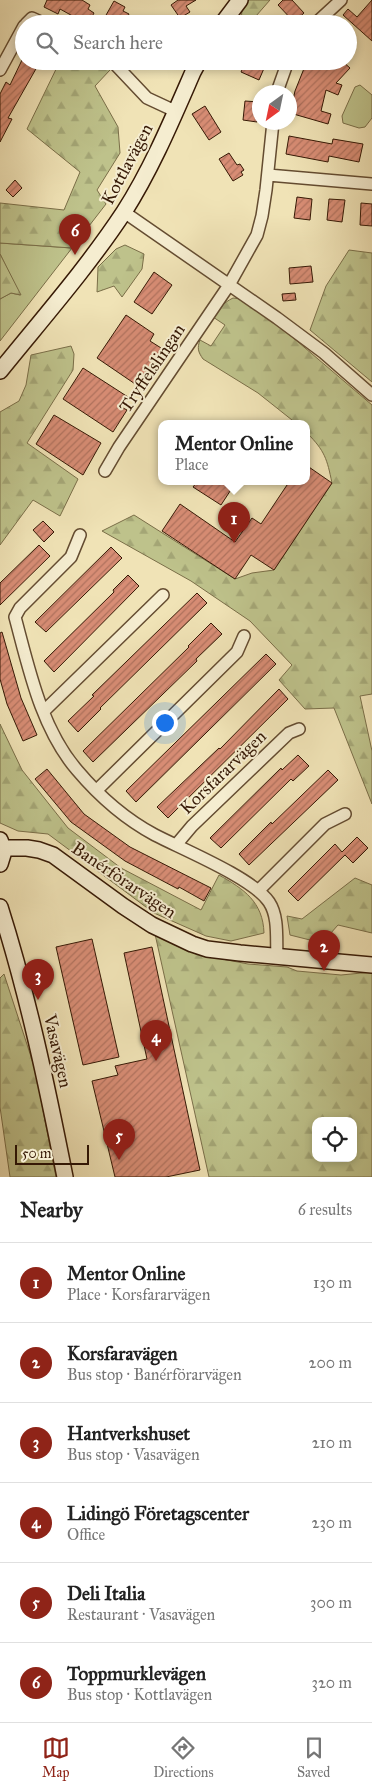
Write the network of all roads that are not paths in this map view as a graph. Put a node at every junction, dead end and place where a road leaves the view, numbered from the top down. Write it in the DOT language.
graph roads {
  1 [pos="240,0"];
  2 [pos="341,0"];
  3 [pos="229,15"];
  4 [pos="325,15"];
  5 [pos="15,43"];
  6 [pos="0,70"];
  7 [pos="121,70"];
  8 [pos="193,70"];
  9 [pos="285,70"];
  10 [pos="279,85"];
  11 [pos="175,111"];
  12 [pos="272,130"];
  13 [pos="268,174"];
  14 [pos="372,184"];
  15 [pos="124,212"];
  16 [pos="229,285"];
  17 [pos="0,371"];
  18 [pos="372,395"];
  19 [pos="105,471"];
  20 [pos="80,535"];
  21 [pos="164,595"];
  22 [pos="244,636"];
  23 [pos="44,711"];
  24 [pos="299,729"];
  25 [pos="97,790"];
  26 [pos="346,814"];
  27 [pos="2,844"];
  28 [pos="176,845"];
  29 [pos="0,864"];
  30 [pos="259,890"];
  31 [pos="0,906"];
  32 [pos="277,957"];
  33 [pos="372,965"];
  34 [pos="66,1177"];
  1 -- 3 [label="street"];
  2 -- 4 [label="street"];
  5 -- 6 [label="street"];
  7 -- 11 [label="street"];
  8 -- 11 [label="street, Kottlavägen"];
  9 -- 10 [label="street"];
  11 -- 15 [label="street, Kottlavägen"];
  12 -- 13 [label="street, Tryffelslingan"];
  13 -- 14 [label="street"];
  13 -- 16 [label="street, Tryffelslingan"];
  15 -- 16 [label="street"];
  15 -- 17 [label="street, Kottlavägen"];
  16 -- 18 [label="street"];
  16 -- 19 [label="street, Tryffelslingan"];
  20 -- 23 [label="street"];
  21 -- 23 [label="street"];
  22 -- 25 [label="street"];
  23 -- 25 [label="street"];
  24 -- 28 [label="street, Korsfararvägen"];
  25 -- 28 [label="street"];
  26 -- 30 [label="street"];
  27 -- 29 [label="street"];
  27 -- 32 [label="street, Banérförarvägen"];
  28 -- 30 [label="street"];
  30 -- 32 [label="street"];
  31 -- 34 [label="street, Vasavägen"];
  32 -- 33 [label="street, Banérförarvägen"];
}
